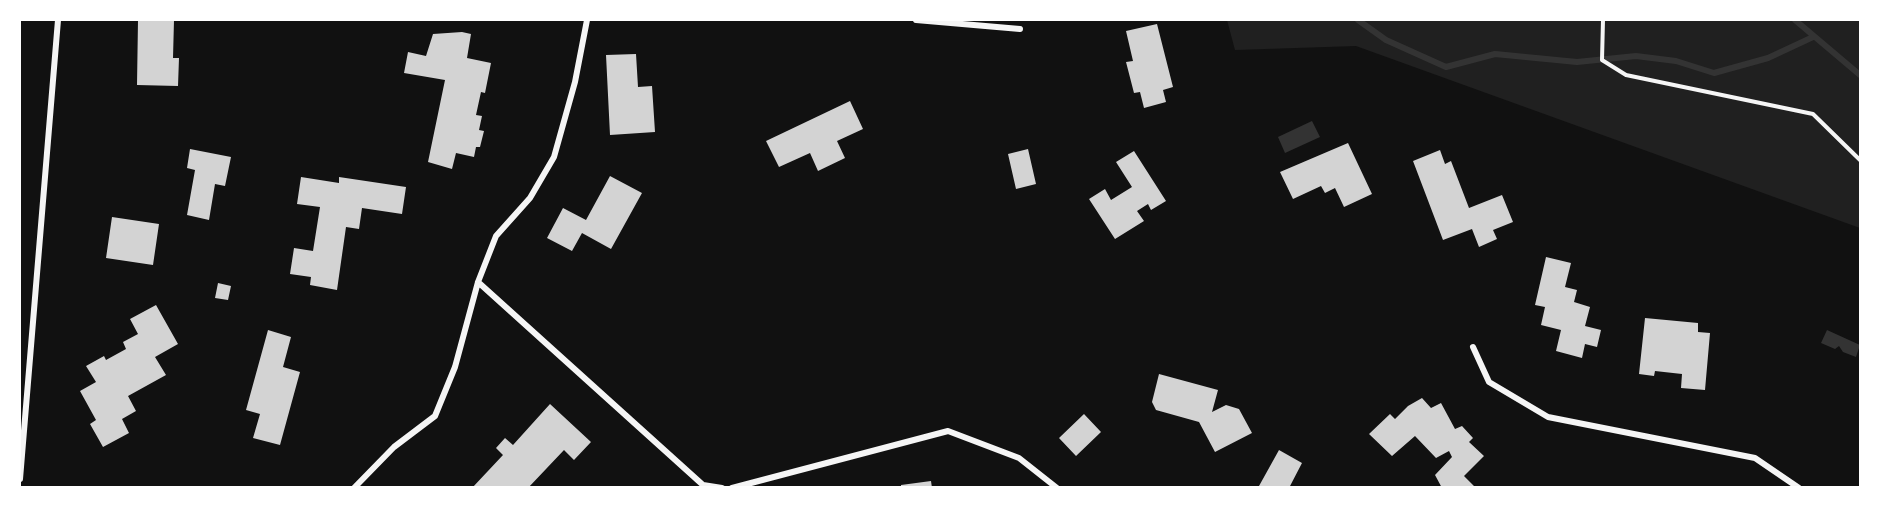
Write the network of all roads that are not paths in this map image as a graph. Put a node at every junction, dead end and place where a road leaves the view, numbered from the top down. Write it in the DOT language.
graph roads {
  1 [pos="58,20"];
  2 [pos="587,20"];
  3 [pos="916,20"];
  4 [pos="1020,29"];
  5 [pos="478,282"];
  6 [pos="1473,347"];
  7 [pos="20,479"];
  8 [pos="354,488"];
  9 [pos="722,488"];
  10 [pos="732,488"];
  11 [pos="1057,488"];
  12 [pos="1799,488"];
  1 -- 7 [label="street"];
  2 -- 5 [label="street"];
  3 -- 4 [label="street"];
  5 -- 8 [label="street"];
  5 -- 9 [label="street"];
  6 -- 12 [label="street"];
  10 -- 11 [label="street"];
}
